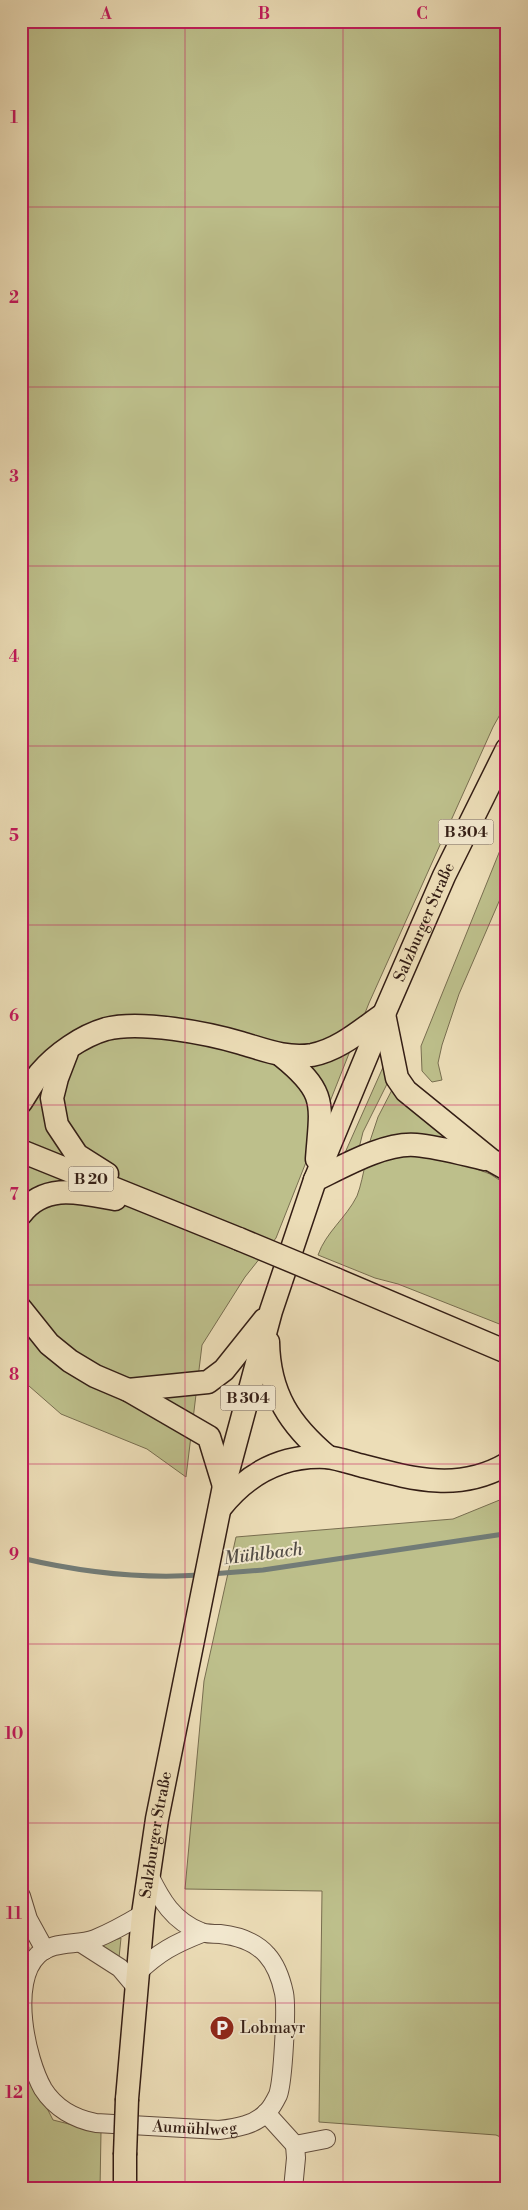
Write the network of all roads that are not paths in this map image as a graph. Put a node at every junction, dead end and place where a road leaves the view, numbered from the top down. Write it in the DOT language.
graph roads {
  1 [pos="507,749"];
  2 [pos="384,1014"];
  3 [pos="69,1047"];
  4 [pos="282,1056"];
  5 [pos="21,1102"];
  6 [pos="21,1151"];
  7 [pos="499,1165"];
  8 [pos="315,1180"];
  9 [pos="160,1208"];
  10 [pos="21,1214"];
  11 [pos="21,1309"];
  12 [pos="408,1309"];
  13 [pos="271,1311"];
  14 [pos="507,1335"];
  15 [pos="484,1342"];
  16 [pos="507,1352"];
  17 [pos="507,1367"];
  18 [pos="128,1390"];
  19 [pos="328,1457"];
  20 [pos="507,1464"];
  21 [pos="224,1486"];
  22 [pos="220,1507"];
  23 [pos="149,1875"];
  24 [pos="21,1896"];
  25 [pos="143,1914"];
  26 [pos="202,1933"];
  27 [pos="81,1943"];
  28 [pos="45,1950"];
  29 [pos="136,1980"];
  30 [pos="266,2113"];
  31 [pos="326,2140"];
  32 [pos="295,2145"];
  33 [pos="125,2189"];
  34 [pos="293,2189"];
  1 -- 2 [label="main road, Salzburger Straße / B 304"];
  2 -- 4 [label="main road"];
  2 -- 7 [label="main road"];
  2 -- 8 [label="main road, B 304"];
  3 -- 4 [label="main road"];
  3 -- 5 [label="main road"];
  3 -- 9 [label="main road"];
  4 -- 8 [label="main road"];
  6 -- 9 [label="main road, B 20"];
  7 -- 8 [label="main road"];
  8 -- 13 [label="main road, B 304"];
  9 -- 10 [label="main road"];
  9 -- 12 [label="main road, B 20, bridge"];
  11 -- 18 [label="main road"];
  12 -- 14 [label="main road"];
  12 -- 15 [label="main road, B 20"];
  13 -- 18 [label="main road"];
  13 -- 19 [label="main road"];
  13 -- 21 [label="main road, B 304"];
  15 -- 16 [label="main road, B 20"];
  15 -- 17 [label="main road"];
  18 -- 21 [label="main road"];
  19 -- 20 [label="main road"];
  19 -- 22 [label="main road"];
  21 -- 22 [label="main road, Salzburger Straße"];
  22 -- 23 [label="main road, Salzburger Straße"];
  23 -- 25 [label="main road, Salzburger Straße"];
  23 -- 26 [label="street"];
  24 -- 28 [label="street"];
  25 -- 27 [label="street"];
  25 -- 29 [label="main road, Salzburger Straße"];
  26 -- 29 [label="street"];
  26 -- 30 [label="street"];
  27 -- 28 [label="street"];
  27 -- 29 [label="street"];
  28 -- 30 [label="street, Aumühlweg"];
  29 -- 33 [label="main road, Salzburger Straße, bridge"];
  30 -- 32 [label="street"];
  31 -- 32 [label="street"];
  32 -- 34 [label="street"];
}
